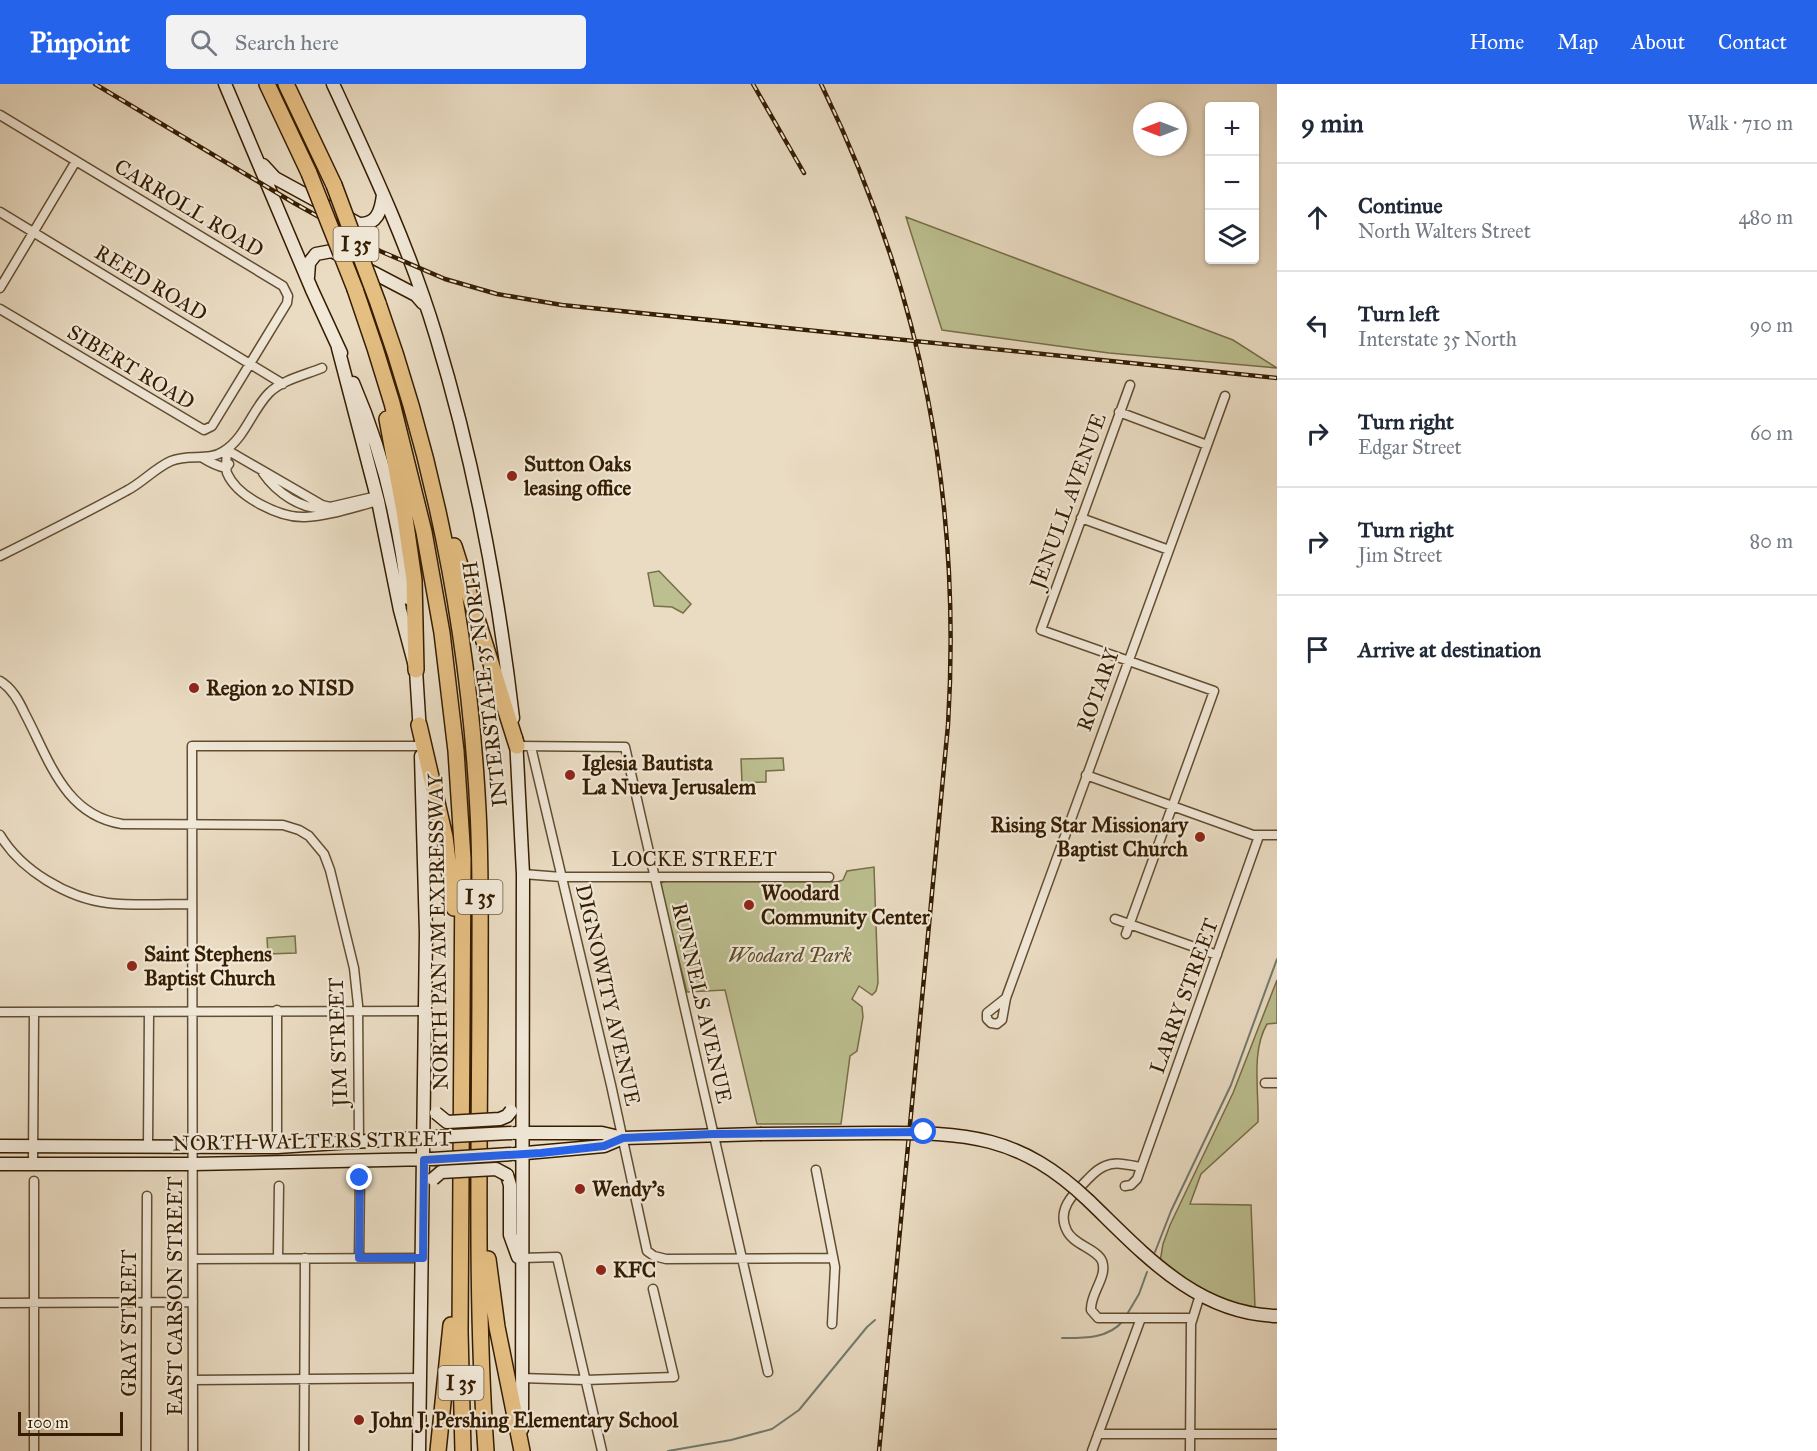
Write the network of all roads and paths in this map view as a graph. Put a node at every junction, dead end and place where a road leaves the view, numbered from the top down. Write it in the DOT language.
graph roads {
  1 [pos="225,84"];
  2 [pos="267,84"];
  3 [pos="286,84"];
  4 [pos="333,84"];
  5 [pos="0,115"];
  6 [pos="257,157"];
  7 [pos="76,161"];
  8 [pos="382,195"];
  9 [pos="0,212"];
  10 [pos="33,232"];
  11 [pos="307,279"];
  12 [pos="0,288"];
  13 [pos="426,306"];
  14 [pos="0,309"];
  15 [pos="362,310"];
  16 [pos="338,348"];
  17 [pos="395,351"];
  18 [pos="250,364"];
  19 [pos="322,368"];
  20 [pos="283,384"];
  21 [pos="1130,385"];
  22 [pos="1225,396"];
  23 [pos="1119,412"];
  24 [pos="237,439"];
  25 [pos="1207,445"];
  26 [pos="227,450"];
  27 [pos="236,455"];
  28 [pos="203,458"];
  29 [pos="226,468"];
  30 [pos="377,499"];
  31 [pos="1081,518"];
  32 [pos="1169,550"];
  33 [pos="0,556"];
  34 [pos="1128,660"];
  35 [pos="416,670"];
  36 [pos="0,681"];
  37 [pos="419,725"];
  38 [pos="421,746"];
  39 [pos="524,746"];
  40 [pos="1086,774"];
  41 [pos="1173,807"];
  42 [pos="192,824"];
  43 [pos="0,835"];
  44 [pos="1258,836"];
  45 [pos="1273,836"];
  46 [pos="523,874"];
  47 [pos="561,877"];
  48 [pos="654,877"];
  49 [pos="829,877"];
  50 [pos="192,904"];
  51 [pos="1115,919"];
  52 [pos="1130,924"];
  53 [pos="1126,934"];
  54 [pos="1218,955"];
  55 [pos="1006,998"];
  56 [pos="277,1010"];
  57 [pos="358,1011"];
  58 [pos="425,1011"];
  59 [pos="0,1012"];
  60 [pos="34,1012"];
  61 [pos="149,1012"];
  62 [pos="193,1012"];
  63 [pos="461,1025"];
  64 [pos="1265,1083"];
  65 [pos="1277,1083"];
  66 [pos="425,1084"];
  67 [pos="522,1090"];
  68 [pos="517,1133"];
  69 [pos="713,1134"];
  70 [pos="428,1137"];
  71 [pos="623,1138"];
  72 [pos="359,1141"];
  73 [pos="0,1146"];
  74 [pos="33,1146"];
  75 [pos="148,1146"];
  76 [pos="193,1147"];
  77 [pos="277,1147"];
  78 [pos="517,1154"];
  79 [pos="428,1159"];
  80 [pos="0,1164"];
  81 [pos="33,1164"];
  82 [pos="193,1164"];
  83 [pos="1141,1167"];
  84 [pos="816,1170"];
  85 [pos="462,1176"];
  86 [pos="360,1178"];
  87 [pos="480,1178"];
  88 [pos="34,1181"];
  89 [pos="279,1186"];
  90 [pos="1125,1186"];
  91 [pos="147,1196"];
  92 [pos="423,1218"];
  93 [pos="278,1258"];
  94 [pos="305,1258"];
  95 [pos="359,1258"];
  96 [pos="423,1258"];
  97 [pos="833,1258"];
  98 [pos="193,1259"];
  99 [pos="743,1259"];
  100 [pos="521,1262"];
  101 [pos="653,1289"];
  102 [pos="1200,1295"];
  103 [pos="147,1302"];
  104 [pos="193,1302"];
  105 [pos="0,1303"];
  106 [pos="33,1303"];
  107 [pos="1277,1316"];
  108 [pos="1136,1318"];
  109 [pos="1192,1318"];
  110 [pos="832,1324"];
  111 [pos="768,1372"];
  112 [pos="419,1378"];
  113 [pos="521,1378"];
  114 [pos="304,1379"];
  115 [pos="193,1380"];
  116 [pos="585,1380"];
  117 [pos="1098,1434"];
  118 [pos="1277,1434"];
  119 [pos="1190,1435"];
  120 [pos="34,1451"];
  121 [pos="146,1451"];
  122 [pos="193,1451"];
  123 [pos="304,1451"];
  124 [pos="419,1451"];
  125 [pos="438,1451"];
  126 [pos="463,1451"];
  127 [pos="486,1451"];
  128 [pos="523,1451"];
  129 [pos="602,1451"];
  130 [pos="1092,1451"];
  131 [pos="1190,1451"];
  1 -- 6 [label="main road"];
  2 -- 15 [label="highway, NORTH PAN AM EXPRESSWAY / I 35, bridge"];
  3 -- 17 [label="highway, NORTH PAN AM EXPRESSWAY / I 35, bridge"];
  4 -- 8 [label="main road, INTERSTATE 35 NORTH"];
  5 -- 7 [label="street, CARROLL ROAD"];
  6 -- 8 [label="main road"];
  6 -- 11 [label="main road"];
  7 -- 10 [label="street"];
  7 -- 18 [label="street, CARROLL ROAD"];
  8 -- 13 [label="main road, INTERSTATE 35 NORTH"];
  9 -- 10 [label="street, REED ROAD"];
  10 -- 12 [label="street"];
  10 -- 18 [label="street, REED ROAD"];
  11 -- 13 [label="main road"];
  11 -- 16 [label="main road"];
  13 -- 39 [label="main road, INTERSTATE 35 NORTH"];
  14 -- 18 [label="street, SIBERT ROAD"];
  15 -- 35 [label="highway"];
  15 -- 63 [label="highway, NORTH PAN AM EXPRESSWAY / I 35"];
  16 -- 30 [label="main road"];
  16 -- 35 [label="main road"];
  17 -- 39 [label="highway"];
  17 -- 87 [label="highway, NORTH PAN AM EXPRESSWAY / I 35"];
  18 -- 20 [label="street, REED ROAD"];
  19 -- 20 [label="street"];
  20 -- 24 [label="street"];
  21 -- 23 [label="street, JENULL AVENUE"];
  22 -- 25 [label="street, ROTARY"];
  23 -- 25 [label="street"];
  23 -- 31 [label="street, JENULL AVENUE"];
  24 -- 26 [label="street"];
  24 -- 27 [label="street"];
  25 -- 32 [label="street, ROTARY"];
  26 -- 27 [label="street"];
  26 -- 28 [label="street"];
  26 -- 29 [label="street"];
  27 -- 29 [label="street"];
  27 -- 30 [label="street"];
  28 -- 29 [label="street"];
  28 -- 33 [label="street"];
  29 -- 30 [label="street"];
  30 -- 35 [label="main road"];
  31 -- 32 [label="street"];
  31 -- 34 [label="street, JENULL AVENUE"];
  32 -- 34 [label="street, ROTARY"];
  34 -- 40 [label="street, ROTARY"];
  34 -- 41 [label="street"];
  35 -- 37 [label="main road"];
  36 -- 42 [label="street"];
  37 -- 38 [label="main road"];
  37 -- 63 [label="highway"];
  38 -- 42 [label="street, EAST CARSON STREET"];
  38 -- 58 [label="main road"];
  39 -- 46 [label="main road, INTERSTATE 35 NORTH"];
  39 -- 47 [label="street, DIGNOWITY AVENUE"];
  39 -- 48 [label="street, RUNNELS AVENUE"];
  40 -- 41 [label="street"];
  40 -- 55 [label="street, ROTARY"];
  41 -- 44 [label="street"];
  41 -- 52 [label="street"];
  42 -- 50 [label="street, EAST CARSON STREET"];
  42 -- 57 [label="street, JIM STREET"];
  43 -- 50 [label="street"];
  44 -- 45 [label="street"];
  44 -- 54 [label="street, LARRY STREET"];
  46 -- 47 [label="street, LOCKE STREET"];
  46 -- 67 [label="main road, INTERSTATE 35 NORTH"];
  47 -- 48 [label="street, LOCKE STREET"];
  47 -- 71 [label="street, DIGNOWITY AVENUE"];
  48 -- 49 [label="street, LOCKE STREET"];
  48 -- 69 [label="street, RUNNELS AVENUE"];
  50 -- 62 [label="street, EAST CARSON STREET"];
  51 -- 52 [label="street"];
  52 -- 53 [label="street"];
  52 -- 54 [label="street"];
  54 -- 83 [label="street, LARRY STREET"];
  56 -- 57 [label="street"];
  56 -- 62 [label="street"];
  56 -- 77 [label="street"];
  57 -- 58 [label="street"];
  57 -- 72 [label="street, JIM STREET"];
  58 -- 66 [label="main road"];
  59 -- 60 [label="street"];
  60 -- 61 [label="street"];
  60 -- 74 [label="street"];
  61 -- 62 [label="street"];
  61 -- 75 [label="street"];
  62 -- 76 [label="street, EAST CARSON STREET"];
  63 -- 85 [label="highway, NORTH PAN AM EXPRESSWAY / I 35"];
  64 -- 65 [label="street"];
  66 -- 67 [label="main road, bridge"];
  66 -- 70 [label="main road"];
  67 -- 68 [label="main road, INTERSTATE 35 NORTH"];
  68 -- 70 [label="main road, NORTH WALTERS STREET, bridge"];
  68 -- 71 [label="main road, NORTH WALTERS STREET"];
  68 -- 78 [label="main road, INTERSTATE 35 NORTH"];
  69 -- 71 [label="main road, NORTH WALTERS STREET"];
  69 -- 99 [label="street, RUNNELS AVENUE"];
  69 -- 102 [label="main road, NORTH WALTERS STREET, bridge"];
  70 -- 72 [label="main road, NORTH WALTERS STREET"];
  70 -- 79 [label="main road"];
  71 -- 78 [label="main road, NORTH WALTERS STREET"];
  71 -- 99 [label="street, DIGNOWITY AVENUE"];
  72 -- 77 [label="main road, NORTH WALTERS STREET"];
  73 -- 74 [label="main road, NORTH WALTERS STREET"];
  74 -- 75 [label="main road, NORTH WALTERS STREET"];
  74 -- 81 [label="street"];
  75 -- 76 [label="main road, NORTH WALTERS STREET"];
  76 -- 77 [label="main road, NORTH WALTERS STREET"];
  76 -- 82 [label="street, EAST CARSON STREET"];
  78 -- 79 [label="main road, NORTH WALTERS STREET, bridge"];
  78 -- 100 [label="main road, INTERSTATE 35 NORTH"];
  79 -- 82 [label="main road, NORTH WALTERS STREET"];
  79 -- 92 [label="main road"];
  80 -- 81 [label="main road, NORTH WALTERS STREET"];
  81 -- 82 [label="main road, NORTH WALTERS STREET"];
  82 -- 98 [label="street, EAST CARSON STREET"];
  83 -- 90 [label="street, LARRY STREET"];
  83 -- 108 [label="street"];
  84 -- 97 [label="street"];
  85 -- 125 [label="highway"];
  85 -- 126 [label="highway, NORTH PAN AM EXPRESSWAY / I 35"];
  86 -- 95 [label="street"];
  87 -- 127 [label="highway, NORTH PAN AM EXPRESSWAY / I 35"];
  87 -- 128 [label="highway"];
  88 -- 106 [label="street"];
  89 -- 93 [label="street"];
  91 -- 103 [label="street, GRAY STREET"];
  92 -- 96 [label="main road"];
  92 -- 100 [label="main road, bridge"];
  93 -- 94 [label="street"];
  93 -- 98 [label="street"];
  94 -- 95 [label="street"];
  94 -- 114 [label="street"];
  95 -- 96 [label="street"];
  96 -- 112 [label="main road"];
  97 -- 99 [label="street"];
  97 -- 110 [label="street"];
  98 -- 104 [label="street, EAST CARSON STREET"];
  99 -- 111 [label="street, RUNNELS AVENUE"];
  100 -- 113 [label="main road, INTERSTATE 35 NORTH"];
  100 -- 116 [label="street"];
  101 -- 116 [label="street"];
  102 -- 107 [label="main road, NORTH WALTERS STREET"];
  102 -- 109 [label="street"];
  103 -- 104 [label="street"];
  103 -- 106 [label="street"];
  103 -- 121 [label="street, GRAY STREET"];
  104 -- 115 [label="street, EAST CARSON STREET"];
  105 -- 106 [label="street"];
  106 -- 120 [label="street"];
  108 -- 109 [label="street"];
  108 -- 117 [label="street"];
  109 -- 119 [label="street"];
  112 -- 114 [label="street"];
  112 -- 124 [label="main road"];
  113 -- 116 [label="street"];
  113 -- 128 [label="main road, INTERSTATE 35 NORTH"];
  114 -- 115 [label="street"];
  114 -- 123 [label="street"];
  115 -- 122 [label="street, EAST CARSON STREET"];
  116 -- 129 [label="street"];
  117 -- 119 [label="street"];
  117 -- 130 [label="street"];
  118 -- 119 [label="street"];
  119 -- 131 [label="street"];
}
